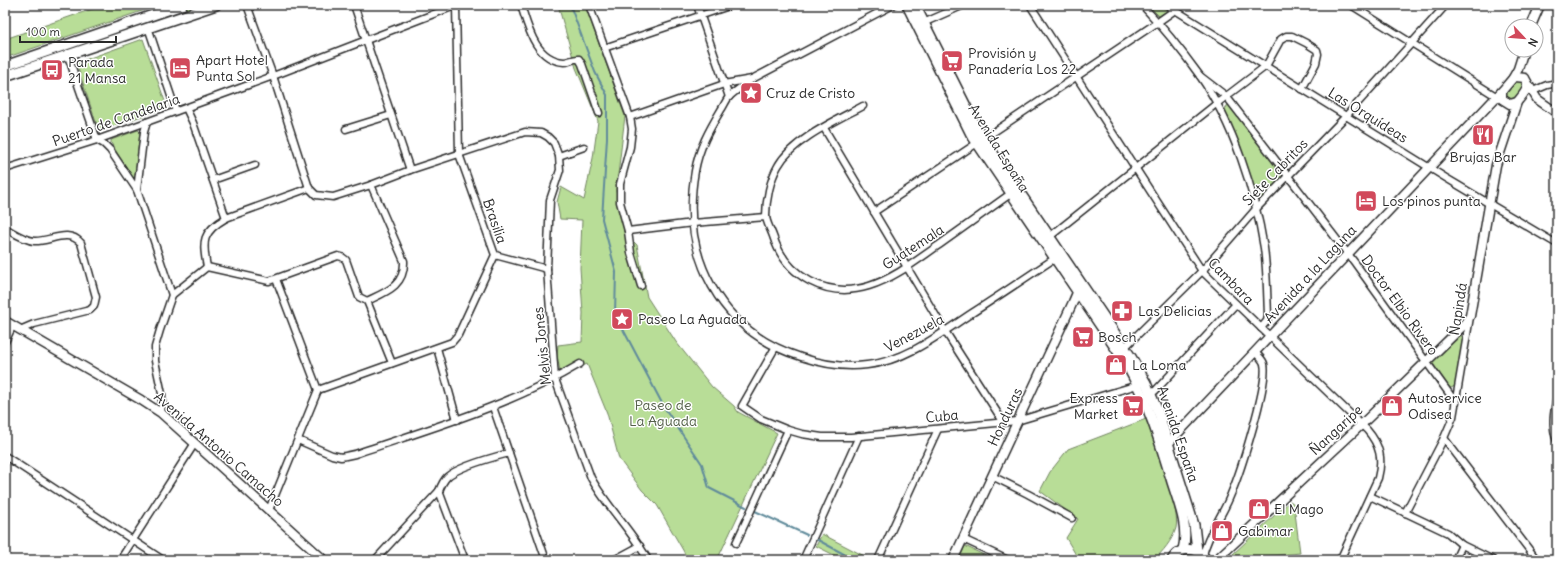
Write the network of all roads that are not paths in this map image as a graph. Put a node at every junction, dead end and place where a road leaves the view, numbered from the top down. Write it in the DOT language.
graph roads {
  1 [pos="182,5"];
  2 [pos="216,5"];
  3 [pos="246,5"];
  4 [pos="354,5"];
  5 [pos="456,5"];
  6 [pos="520,5"];
  7 [pos="589,5"];
  8 [pos="697,5"];
  9 [pos="732,5"];
  10 [pos="893,5"];
  11 [pos="907,5"];
  12 [pos="915,5"];
  13 [pos="964,5"];
  14 [pos="1030,5"];
  15 [pos="1142,5"];
  16 [pos="1167,5"];
  17 [pos="1351,5"];
  18 [pos="1446,5"];
  19 [pos="1540,5"];
  20 [pos="1177,8"];
  21 [pos="701,16"];
  22 [pos="1534,18"];
  23 [pos="1158,22"];
  24 [pos="921,24"];
  25 [pos="148,27"];
  26 [pos="365,41"];
  27 [pos="1412,44"];
  28 [pos="64,45"];
  29 [pos="604,48"];
  30 [pos="67,55"];
  31 [pos="1522,58"];
  32 [pos="1524,58"];
  33 [pos="5,66"];
  34 [pos="1266,66"];
  35 [pos="5,76"];
  36 [pos="273,76"];
  37 [pos="1200,76"];
  38 [pos="1076,77"];
  39 [pos="1513,78"];
  40 [pos="752,79"];
  41 [pos="1526,80"];
  42 [pos="1557,83"];
  43 [pos="724,84"];
  44 [pos="1302,89"];
  45 [pos="1533,91"];
  46 [pos="1499,94"];
  47 [pos="1226,96"];
  48 [pos="729,97"];
  49 [pos="1537,99"];
  50 [pos="1519,100"];
  51 [pos="1216,104"];
  52 [pos="863,106"];
  53 [pos="186,108"];
  54 [pos="176,111"];
  55 [pos="599,113"];
  56 [pos="1557,113"];
  57 [pos="391,115"];
  58 [pos="1346,116"];
  59 [pos="630,117"];
  60 [pos="147,122"];
  61 [pos="824,128"];
  62 [pos="346,129"];
  63 [pos="97,140"];
  64 [pos="980,140"];
  65 [pos="584,147"];
  66 [pos="459,154"];
  67 [pos="559,156"];
  68 [pos="255,165"];
  69 [pos="1136,167"];
  70 [pos="1430,168"];
  71 [pos="5,169"];
  72 [pos="410,170"];
  73 [pos="1288,176"];
  74 [pos="213,180"];
  75 [pos="371,185"];
  76 [pos="309,188"];
  77 [pos="137,190"];
  78 [pos="1014,191"];
  79 [pos="1489,204"];
  80 [pos="1256,209"];
  81 [pos="874,212"];
  82 [pos="766,217"];
  83 [pos="226,218"];
  84 [pos="693,223"];
  85 [pos="5,228"];
  86 [pos="628,231"];
  87 [pos="1047,239"];
  88 [pos="1557,244"];
  89 [pos="1348,253"];
  90 [pos="495,255"];
  91 [pos="1058,256"];
  92 [pos="207,267"];
  93 [pos="908,267"];
  94 [pos="547,269"];
  95 [pos="1202,271"];
  96 [pos="276,279"];
  97 [pos="641,286"];
  98 [pos="1082,291"];
  99 [pos="172,295"];
  100 [pos="366,300"];
  101 [pos="1236,304"];
  102 [pos="1470,316"];
  103 [pos="5,321"];
  104 [pos="16,328"];
  105 [pos="1261,328"];
  106 [pos="945,331"];
  107 [pos="1270,336"];
  108 [pos="5,342"];
  109 [pos="437,348"];
  110 [pos="775,348"];
  111 [pos="1121,350"];
  112 [pos="1255,352"];
  113 [pos="1426,362"];
  114 [pos="392,363"];
  115 [pos="580,364"];
  116 [pos="555,379"];
  117 [pos="1142,384"];
  118 [pos="318,390"];
  119 [pos="1148,396"];
  120 [pos="1557,396"];
  121 [pos="1456,403"];
  122 [pos="493,407"];
  123 [pos="161,413"];
  124 [pos="457,420"];
  125 [pos="1018,421"];
  126 [pos="1004,423"];
  127 [pos="1361,425"];
  128 [pos="938,429"];
  129 [pos="788,430"];
  130 [pos="859,436"];
  131 [pos="1444,438"];
  132 [pos="298,440"];
  133 [pos="1557,441"];
  134 [pos="195,443"];
  135 [pos="1165,447"];
  136 [pos="509,453"];
  137 [pos="5,456"];
  138 [pos="992,476"];
  139 [pos="439,491"];
  140 [pos="1370,496"];
  141 [pos="269,510"];
  142 [pos="1405,513"];
  143 [pos="1072,518"];
  144 [pos="963,539"];
  145 [pos="133,540"];
  146 [pos="736,543"];
  147 [pos="1462,545"];
  148 [pos="640,546"];
  149 [pos="1183,550"];
  150 [pos="1202,555"];
  151 [pos="120,560"];
  152 [pos="163,560"];
  153 [pos="324,560"];
  154 [pos="375,560"];
  155 [pos="465,560"];
  156 [pos="546,560"];
  157 [pos="614,560"];
  158 [pos="648,560"];
  159 [pos="803,560"];
  160 [pos="878,560"];
  161 [pos="953,560"];
  162 [pos="1008,560"];
  163 [pos="1172,560"];
  164 [pos="1216,560"];
  165 [pos="1340,560"];
  166 [pos="1455,560"];
  167 [pos="1493,560"];
  168 [pos="1537,560"];
  1 -- 28 [label="main road"];
  2 -- 25 [label="main road"];
  3 -- 36 [label="street"];
  4 -- 26 [label="street"];
  5 -- 26 [label="street, Puerto de Candelaria"];
  5 -- 66 [label="street, Brasilia"];
  6 -- 55 [label="street"];
  7 -- 29 [label="street"];
  8 -- 21 [label="street"];
  9 -- 21 [label="street"];
  10 -- 40 [label="street"];
  11 -- 24 [label="main road, Avenida España"];
  12 -- 24 [label="main road, Avenida España"];
  13 -- 24 [label="street"];
  14 -- 38 [label="street, Cambara"];
  15 -- 23 [label="street"];
  16 -- 20 [label="street, Las Orquídeas"];
  17 -- 27 [label="street"];
  18 -- 27 [label="street, Siete Cabritos"];
  19 -- 22 [label="street"];
  20 -- 23 [label="street"];
  20 -- 34 [label="street, Las Orquídeas"];
  21 -- 29 [label="street"];
  21 -- 43 [label="street"];
  23 -- 37 [label="street"];
  23 -- 38 [label="street"];
  24 -- 64 [label="main road, Avenida España"];
  25 -- 30 [label="main road"];
  25 -- 54 [label="street"];
  26 -- 36 [label="street, Puerto de Candelaria"];
  26 -- 57 [label="street"];
  27 -- 46 [label="street"];
  27 -- 58 [label="street, Siete Cabritos"];
  28 -- 30 [label="street"];
  28 -- 33 [label="main road"];
  29 -- 59 [label="street"];
  30 -- 35 [label="main road"];
  30 -- 63 [label="street"];
  31 -- 39 [label="street"];
  32 -- 41 [label="street"];
  34 -- 44 [label="street, Las Orquídeas"];
  34 -- 44 [label="street"];
  34 -- 47 [label="street"];
  36 -- 53 [label="street, Puerto de Candelaria"];
  36 -- 76 [label="street"];
  37 -- 47 [label="street, Doctor Elbio Rivero"];
  37 -- 51 [label="street"];
  38 -- 64 [label="street"];
  38 -- 69 [label="street, Cambara"];
  39 -- 41 [label="street"];
  39 -- 46 [label="street"];
  40 -- 43 [label="street"];
  40 -- 48 [label="street, Venezuela"];
  41 -- 45 [label="street"];
  41 -- 50 [label="street"];
  42 -- 45 [label="street"];
  43 -- 48 [label="street"];
  43 -- 59 [label="street"];
  44 -- 58 [label="street, Las Orquídeas"];
  45 -- 49 [label="street"];
  46 -- 50 [label="street"];
  46 -- 70 [label="street, Avenida a la Laguna"];
  47 -- 51 [label="street"];
  47 -- 73 [label="street, Doctor Elbio Rivero"];
  48 -- 84 [label="street, Venezuela"];
  49 -- 50 [label="street"];
  49 -- 56 [label="street"];
  50 -- 79 [label="street, Ñapindá"];
  51 -- 69 [label="street"];
  51 -- 80 [label="street"];
  52 -- 61 [label="street, Guatemala"];
  53 -- 54 [label="street, Puerto de Candelaria"];
  53 -- 74 [label="street"];
  54 -- 60 [label="street, Puerto de Candelaria"];
  57 -- 62 [label="street"];
  57 -- 72 [label="street"];
  58 -- 70 [label="street, Las Orquídeas"];
  58 -- 73 [label="street, Siete Cabritos"];
  59 -- 86 [label="street"];
  60 -- 63 [label="street, Puerto de Candelaria"];
  60 -- 77 [label="street"];
  61 -- 81 [label="street"];
  61 -- 82 [label="street, Guatemala"];
  63 -- 71 [label="street, Puerto de Candelaria"];
  63 -- 77 [label="street"];
  64 -- 78 [label="main road, Avenida España"];
  64 -- 81 [label="street"];
  65 -- 67 [label="street"];
  66 -- 67 [label="street"];
  66 -- 72 [label="street"];
  66 -- 90 [label="street, Brasilia"];
  67 -- 94 [label="street, Melvis Jones"];
  68 -- 74 [label="street"];
  69 -- 87 [label="street"];
  69 -- 95 [label="street, Cambara"];
  70 -- 79 [label="street, Las Orquídeas"];
  70 -- 89 [label="street, Avenida a la Laguna"];
  72 -- 75 [label="street"];
  73 -- 80 [label="street, Siete Cabritos"];
  73 -- 89 [label="street, Doctor Elbio Rivero"];
  74 -- 83 [label="street"];
  75 -- 76 [label="street"];
  75 -- 100 [label="street"];
  76 -- 83 [label="street"];
  77 -- 99 [label="street"];
  78 -- 87 [label="main road, Avenida España"];
  78 -- 93 [label="street, Guatemala"];
  79 -- 88 [label="street, Las Orquídeas"];
  79 -- 102 [label="street, Ñapindá"];
  80 -- 95 [label="street, Siete Cabritos"];
  80 -- 105 [label="street"];
  81 -- 93 [label="street"];
  82 -- 84 [label="street"];
  82 -- 93 [label="street, Guatemala"];
  83 -- 92 [label="street"];
  84 -- 86 [label="street"];
  84 -- 110 [label="street, Venezuela"];
  85 -- 104 [label="street"];
  86 -- 97 [label="street"];
  87 -- 91 [label="main road, Avenida España"];
  89 -- 107 [label="street, Avenida a la Laguna"];
  89 -- 113 [label="street, Doctor Elbio Rivero"];
  90 -- 94 [label="street"];
  90 -- 109 [label="street, Brasilia"];
  91 -- 98 [label="main road, Avenida España"];
  91 -- 106 [label="street, Venezuela"];
  92 -- 96 [label="street"];
  92 -- 99 [label="street"];
  93 -- 106 [label="street"];
  94 -- 116 [label="street, Melvis Jones"];
  95 -- 101 [label="street, Cambara"];
  95 -- 111 [label="street, Siete Cabritos"];
  96 -- 100 [label="street"];
  96 -- 118 [label="street"];
  98 -- 111 [label="main road, Avenida España"];
  98 -- 125 [label="street, Honduras"];
  99 -- 123 [label="street"];
  100 -- 114 [label="street"];
  101 -- 105 [label="street, Cambara"];
  101 -- 119 [label="street"];
  102 -- 113 [label="street, Ñangaripe"];
  102 -- 121 [label="street, Ñapindá"];
  103 -- 104 [label="street, Avenida Antonio Camacho"];
  104 -- 108 [label="street"];
  104 -- 123 [label="street, Avenida Antonio Camacho"];
  105 -- 107 [label="street, Cambara"];
  106 -- 110 [label="street, Venezuela"];
  106 -- 126 [label="street"];
  107 -- 112 [label="street, Avenida a la Laguna"];
  107 -- 127 [label="street, Cambara"];
  109 -- 114 [label="street, Brasilia"];
  109 -- 124 [label="street"];
  110 -- 129 [label="street, Cuba"];
  111 -- 117 [label="main road, Avenida España"];
  112 -- 135 [label="street, Avenida a la Laguna"];
  112 -- 150 [label="street"];
  113 -- 121 [label="street, Doctor Elbio Rivero"];
  113 -- 127 [label="street, Ñangaripe"];
  114 -- 118 [label="street, Brasilia"];
  115 -- 116 [label="street"];
  116 -- 122 [label="street"];
  116 -- 148 [label="street, Melvis Jones"];
  117 -- 119 [label="main road, Avenida España"];
  117 -- 125 [label="street, Cuba"];
  118 -- 132 [label="street"];
  119 -- 135 [label="main road, Avenida España"];
  120 -- 133 [label="street"];
  121 -- 131 [label="street, Ñapindá"];
  122 -- 124 [label="street"];
  122 -- 136 [label="street"];
  123 -- 134 [label="street, Avenida Antonio Camacho"];
  124 -- 132 [label="street"];
  125 -- 126 [label="street, Cuba"];
  125 -- 138 [label="street, Honduras"];
  126 -- 128 [label="street, Cuba"];
  127 -- 140 [label="street, Cambara"];
  127 -- 164 [label="street, Ñangaripe"];
  128 -- 130 [label="street, Cuba"];
  128 -- 160 [label="street"];
  129 -- 130 [label="street, Cuba"];
  129 -- 146 [label="street"];
  130 -- 159 [label="street"];
  131 -- 142 [label="street, Ñapindá"];
  131 -- 168 [label="street"];
  132 -- 141 [label="street"];
  134 -- 141 [label="street, Avenida Antonio Camacho"];
  134 -- 145 [label="street"];
  135 -- 149 [label="main road, Avenida España"];
  135 -- 150 [label="main road, Avenida España"];
  136 -- 139 [label="street"];
  136 -- 156 [label="street"];
  137 -- 145 [label="street"];
  138 -- 143 [label="street"];
  138 -- 144 [label="street, Honduras"];
  139 -- 154 [label="street"];
  139 -- 155 [label="street"];
  140 -- 142 [label="street"];
  140 -- 165 [label="street, Cambara"];
  141 -- 153 [label="street, Avenida Antonio Camacho"];
  142 -- 147 [label="street"];
  144 -- 161 [label="street, Honduras"];
  144 -- 162 [label="street"];
  145 -- 151 [label="street"];
  145 -- 152 [label="street"];
  147 -- 166 [label="street"];
  147 -- 167 [label="street"];
  148 -- 157 [label="street"];
  148 -- 158 [label="street, Melvis Jones"];
  149 -- 150 [label="main road"];
  149 -- 163 [label="main road"];
}
